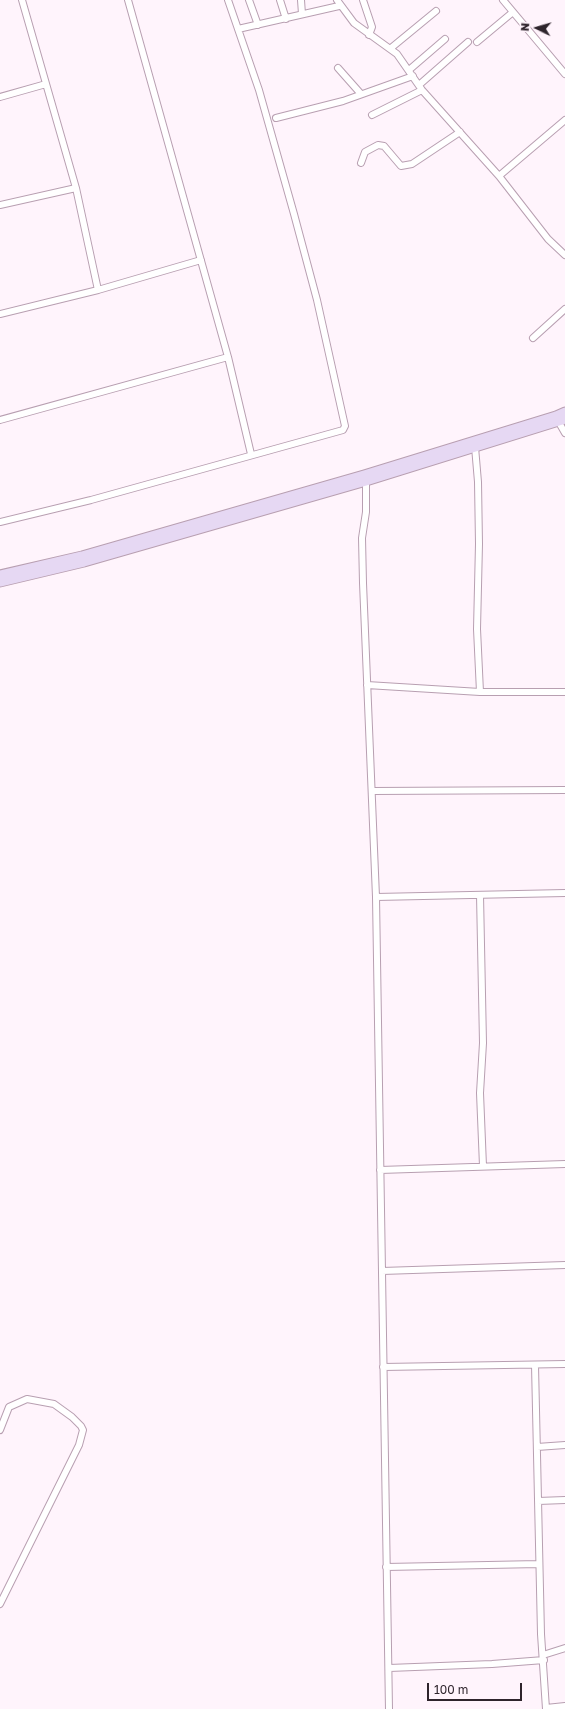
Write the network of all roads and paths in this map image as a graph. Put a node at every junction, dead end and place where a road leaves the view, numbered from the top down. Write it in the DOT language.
graph roads {
  1 [pos="22,0"];
  2 [pos="128,0"];
  3 [pos="228,0"];
  4 [pos="249,0"];
  5 [pos="280,0"];
  6 [pos="301,0"];
  7 [pos="363,0"];
  8 [pos="503,0"];
  9 [pos="338,3"];
  10 [pos="436,11"];
  11 [pos="513,12"];
  12 [pos="302,14"];
  13 [pos="286,18"];
  14 [pos="258,25"];
  15 [pos="238,29"];
  16 [pos="369,35"];
  17 [pos="445,39"];
  18 [pos="468,42"];
  19 [pos="477,42"];
  20 [pos="391,48"];
  21 [pos="338,68"];
  22 [pos="409,70"];
  23 [pos="565,74"];
  24 [pos="413,76"];
  25 [pos="46,84"];
  26 [pos="420,87"];
  27 [pos="361,94"];
  28 [pos="0,97"];
  29 [pos="372,115"];
  30 [pos="276,118"];
  31 [pos="565,120"];
  32 [pos="460,132"];
  33 [pos="361,163"];
  34 [pos="499,176"];
  35 [pos="76,188"];
  36 [pos="0,205"];
  37 [pos="565,255"];
  38 [pos="201,260"];
  39 [pos="98,290"];
  40 [pos="565,309"];
  41 [pos="0,314"];
  42 [pos="532,338"];
  43 [pos="228,357"];
  44 [pos="565,412"];
  45 [pos="560,419"];
  46 [pos="0,420"];
  47 [pos="565,433"];
  48 [pos="475,447"];
  49 [pos="251,454"];
  50 [pos="365,478"];
  51 [pos="226,518"];
  52 [pos="0,522"];
  53 [pos="0,575"];
  54 [pos="0,582"];
  55 [pos="367,685"];
  56 [pos="480,692"];
  57 [pos="565,692"];
  58 [pos="565,790"];
  59 [pos="372,791"];
  60 [pos="565,893"];
  61 [pos="480,895"];
  62 [pos="376,897"];
  63 [pos="565,1164"];
  64 [pos="483,1166"];
  65 [pos="380,1170"];
  66 [pos="565,1265"];
  67 [pos="382,1272"];
  68 [pos="565,1364"];
  69 [pos="535,1365"];
  70 [pos="383,1367"];
  71 [pos="0,1430"];
  72 [pos="565,1445"];
  73 [pos="537,1447"];
  74 [pos="565,1500"];
  75 [pos="538,1501"];
  76 [pos="539,1564"];
  77 [pos="386,1567"];
  78 [pos="0,1604"];
  79 [pos="565,1648"];
  80 [pos="543,1657"];
  81 [pos="389,1668"];
  82 [pos="565,1706"];
  83 [pos="389,1709"];
  84 [pos="546,1709"];
  1 -- 25 [label="street"];
  2 -- 38 [label="street"];
  3 -- 15 [label="street"];
  4 -- 14 [label="street"];
  5 -- 13 [label="street"];
  6 -- 12 [label="street"];
  7 -- 16 [label="street"];
  8 -- 11 [label="street"];
  9 -- 12 [label="street"];
  9 -- 16 [label="street"];
  10 -- 20 [label="street"];
  11 -- 19 [label="street"];
  11 -- 23 [label="street"];
  12 -- 13 [label="street"];
  13 -- 14 [label="street"];
  14 -- 15 [label="street"];
  15 -- 49 [label="street"];
  16 -- 20 [label="street"];
  17 -- 22 [label="street"];
  18 -- 26 [label="street"];
  20 -- 22 [label="street"];
  21 -- 27 [label="street"];
  22 -- 24 [label="street"];
  24 -- 26 [label="street"];
  24 -- 27 [label="street"];
  25 -- 28 [label="street"];
  25 -- 35 [label="street"];
  26 -- 29 [label="street"];
  26 -- 32 [label="street"];
  27 -- 30 [label="street"];
  31 -- 34 [label="street"];
  32 -- 33 [label="street"];
  32 -- 34 [label="street"];
  34 -- 37 [label="street"];
  35 -- 36 [label="street"];
  35 -- 39 [label="street"];
  38 -- 39 [label="street"];
  38 -- 43 [label="street"];
  39 -- 41 [label="street"];
  40 -- 42 [label="street"];
  43 -- 46 [label="street"];
  43 -- 49 [label="street"];
  44 -- 45 [label="main road"];
  45 -- 47 [label="street"];
  45 -- 48 [label="main road"];
  45 -- 50 [label="main road"];
  48 -- 50 [label="main road"];
  48 -- 56 [label="street"];
  49 -- 52 [label="street"];
  50 -- 51 [label="main road"];
  50 -- 55 [label="street"];
  51 -- 53 [label="main road"];
  51 -- 54 [label="main road"];
  55 -- 56 [label="street"];
  55 -- 59 [label="street"];
  56 -- 57 [label="street"];
  58 -- 59 [label="street"];
  59 -- 62 [label="street"];
  60 -- 61 [label="street"];
  61 -- 62 [label="street"];
  61 -- 64 [label="street"];
  62 -- 65 [label="street"];
  63 -- 64 [label="street"];
  64 -- 65 [label="street"];
  65 -- 67 [label="street"];
  66 -- 67 [label="street"];
  67 -- 70 [label="street"];
  68 -- 69 [label="street"];
  69 -- 70 [label="street"];
  69 -- 73 [label="street"];
  70 -- 77 [label="street"];
  71 -- 78 [label="street"];
  72 -- 73 [label="street"];
  73 -- 75 [label="street"];
  74 -- 75 [label="street"];
  75 -- 76 [label="street"];
  76 -- 77 [label="street"];
  76 -- 80 [label="street"];
  77 -- 81 [label="street"];
  79 -- 80 [label="street"];
  80 -- 81 [label="street"];
  80 -- 84 [label="street"];
  81 -- 83 [label="street"];
  82 -- 84 [label="street"];
}
